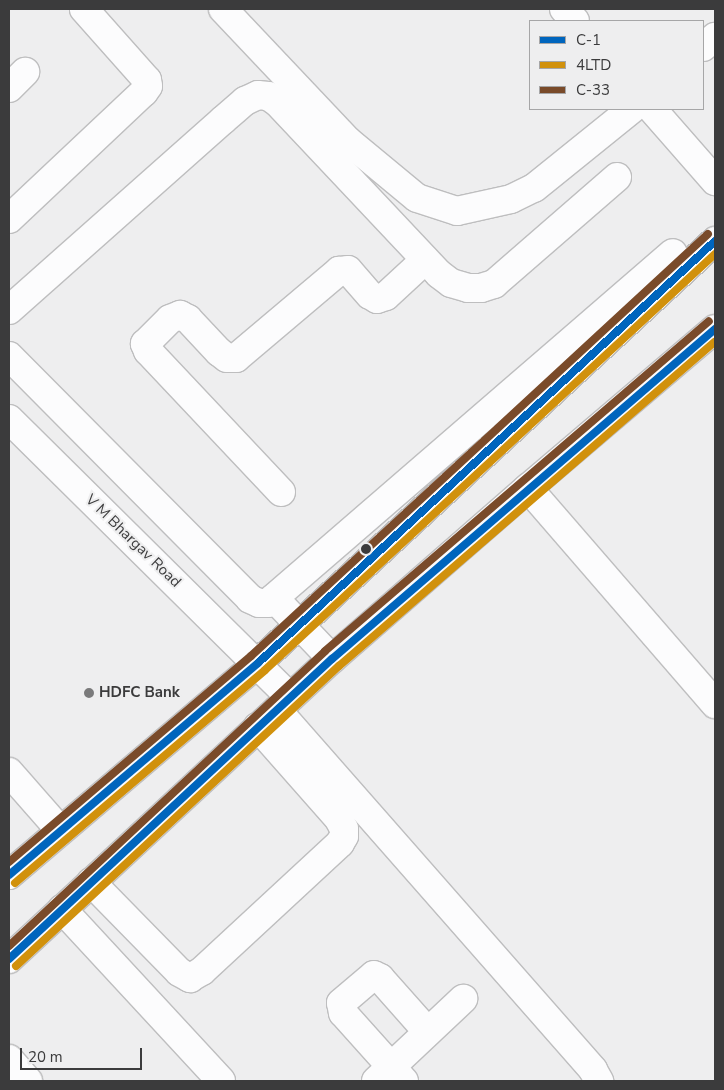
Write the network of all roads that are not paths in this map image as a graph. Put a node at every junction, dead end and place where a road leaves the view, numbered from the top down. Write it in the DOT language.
graph roads {
  1 [pos="84,9"];
  2 [pos="223,9"];
  3 [pos="564,9"];
  4 [pos="574,20"];
  5 [pos="715,37"];
  6 [pos="704,47"];
  7 [pos="631,110"];
  8 [pos="653,110"];
  9 [pos="617,178"];
  10 [pos="715,181"];
  11 [pos="9,219"];
  12 [pos="715,241"];
  13 [pos="673,252"];
  14 [pos="425,260"];
  15 [pos="9,310"];
  16 [pos="715,329"];
  17 [pos="9,356"];
  18 [pos="9,419"];
  19 [pos="528,488"];
  20 [pos="281,492"];
  21 [pos="274,598"];
  22 [pos="299,625"];
  23 [pos="332,659"];
  24 [pos="258,663"];
  25 [pos="715,704"];
  26 [pos="275,711"];
  27 [pos="9,772"];
  28 [pos="60,830"];
  29 [pos="9,875"];
  30 [pos="91,882"];
  31 [pos="62,909"];
  32 [pos="9,959"];
  33 [pos="463,1000"];
  34 [pos="428,1032"];
  35 [pos="9,1059"];
  36 [pos="391,1076"];
  37 [pos="28,1081"];
  38 [pos="221,1081"];
  39 [pos="599,1081"];
  1 -- 11 [label="street"];
  2 -- 7 [label="street"];
  3 -- 4 [label="street"];
  5 -- 6 [label="street"];
  8 -- 10 [label="street"];
  9 -- 14 [label="street"];
  12 -- 22 [label="street"];
  13 -- 21 [label="street"];
  14 -- 15 [label="street"];
  14 -- 20 [label="street"];
  16 -- 19 [label="street"];
  17 -- 21 [label="street"];
  18 -- 24 [label="street, V M Bhargav Road"];
  19 -- 23 [label="street"];
  19 -- 25 [label="street"];
  21 -- 22 [label="street"];
  22 -- 23 [label="street"];
  22 -- 24 [label="street"];
  23 -- 26 [label="street"];
  24 -- 26 [label="street, V M Bhargav Road"];
  24 -- 28 [label="street"];
  26 -- 30 [label="street"];
  26 -- 30 [label="street"];
  26 -- 39 [label="street"];
  27 -- 28 [label="street"];
  28 -- 29 [label="street"];
  30 -- 31 [label="street"];
  31 -- 32 [label="street"];
  31 -- 38 [label="street"];
  33 -- 34 [label="street"];
  34 -- 36 [label="street"];
  34 -- 36 [label="street"];
  35 -- 37 [label="street"];
}
